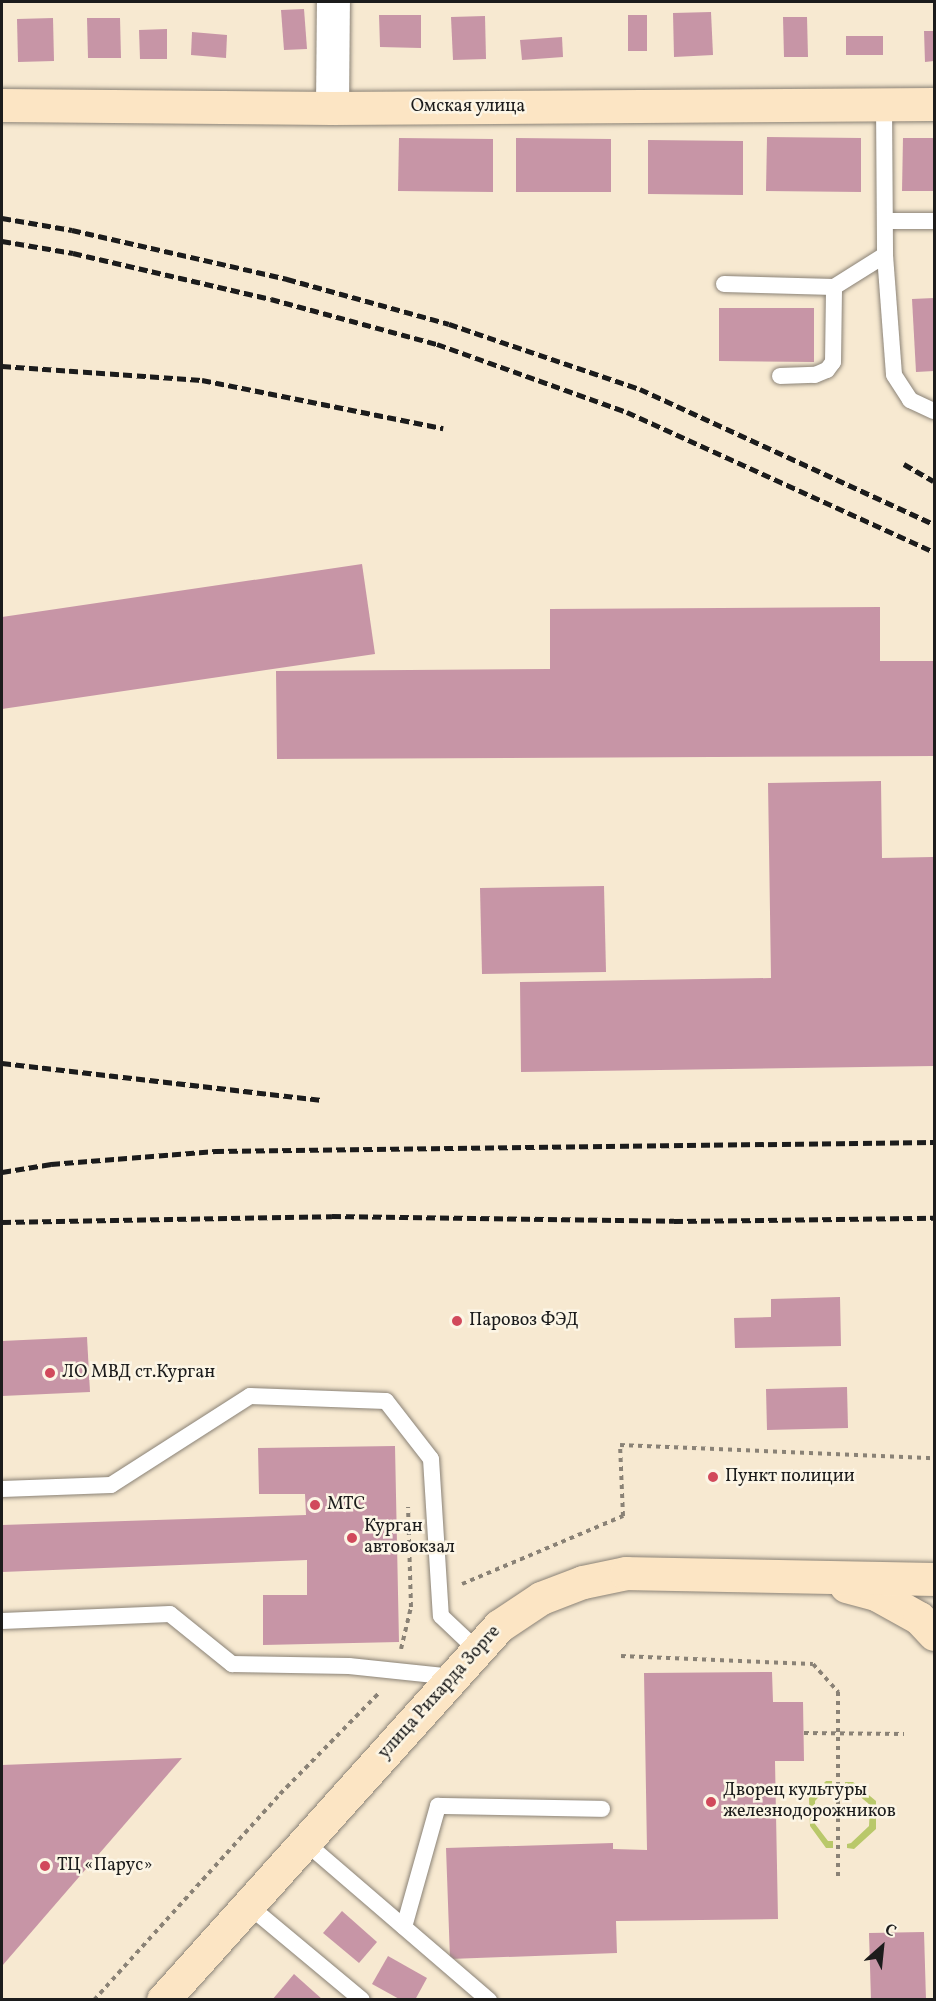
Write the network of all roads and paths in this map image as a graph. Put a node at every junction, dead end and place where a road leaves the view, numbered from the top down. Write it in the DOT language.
graph roads {
  1 [pos="333,2"];
  2 [pos="884,104"];
  3 [pos="934,104"];
  4 [pos="2,105"];
  5 [pos="332,108"];
  6 [pos="885,221"];
  7 [pos="934,221"];
  8 [pos="885,255"];
  9 [pos="724,284"];
  10 [pos="834,287"];
  11 [pos="780,376"];
  12 [pos="934,411"];
  13 [pos="934,1458"];
  14 [pos="2,1489"];
  15 [pos="408,1505"];
  16 [pos="810,1576"];
  17 [pos="934,1579"];
  18 [pos="439,1594"];
  19 [pos="411,1607"];
  20 [pos="2,1621"];
  21 [pos="934,1634"];
  22 [pos="477,1650"];
  23 [pos="621,1656"];
  24 [pos="396,1671"];
  25 [pos="453,1677"];
  26 [pos="804,1732"];
  27 [pos="838,1733"];
  28 [pos="904,1734"];
  29 [pos="602,1809"];
  30 [pos="305,1842"];
  31 [pos="838,1878"];
  32 [pos="248,1905"];
  33 [pos="404,1927"];
  34 [pos="94,2000"];
  35 [pos="163,2000"];
  36 [pos="362,2000"];
  37 [pos="489,2000"];
  1 -- 5 [label="street"];
  2 -- 3 [label="main road, Омская улица"];
  2 -- 5 [label="main road, Омская улица"];
  2 -- 6 [label="lane"];
  4 -- 5 [label="main road, Омская улица"];
  6 -- 7 [label="lane"];
  6 -- 8 [label="lane"];
  8 -- 10 [label="lane"];
  8 -- 12 [label="lane"];
  9 -- 10 [label="lane"];
  10 -- 11 [label="lane"];
  13 -- 18 [label="path"];
  14 -- 18 [label="lane"];
  15 -- 19 [label="path"];
  16 -- 17 [label="main road"];
  16 -- 21 [label="main road"];
  16 -- 22 [label="main road, улица Рихарда Зорге"];
  18 -- 19 [label="path"];
  18 -- 22 [label="lane"];
  19 -- 24 [label="path"];
  20 -- 24 [label="lane"];
  22 -- 25 [label="main road, улица Рихарда Зорге"];
  23 -- 27 [label="path"];
  24 -- 25 [label="lane"];
  24 -- 34 [label="path"];
  25 -- 30 [label="main road, улица Рихарда Зорге"];
  26 -- 27 [label="path"];
  27 -- 28 [label="path"];
  27 -- 31 [label="path"];
  29 -- 33 [label="lane"];
  30 -- 32 [label="main road, улица Рихарда Зорге"];
  30 -- 33 [label="lane"];
  32 -- 35 [label="main road, улица Рихарда Зорге"];
  32 -- 36 [label="lane"];
  33 -- 37 [label="lane"];
}
